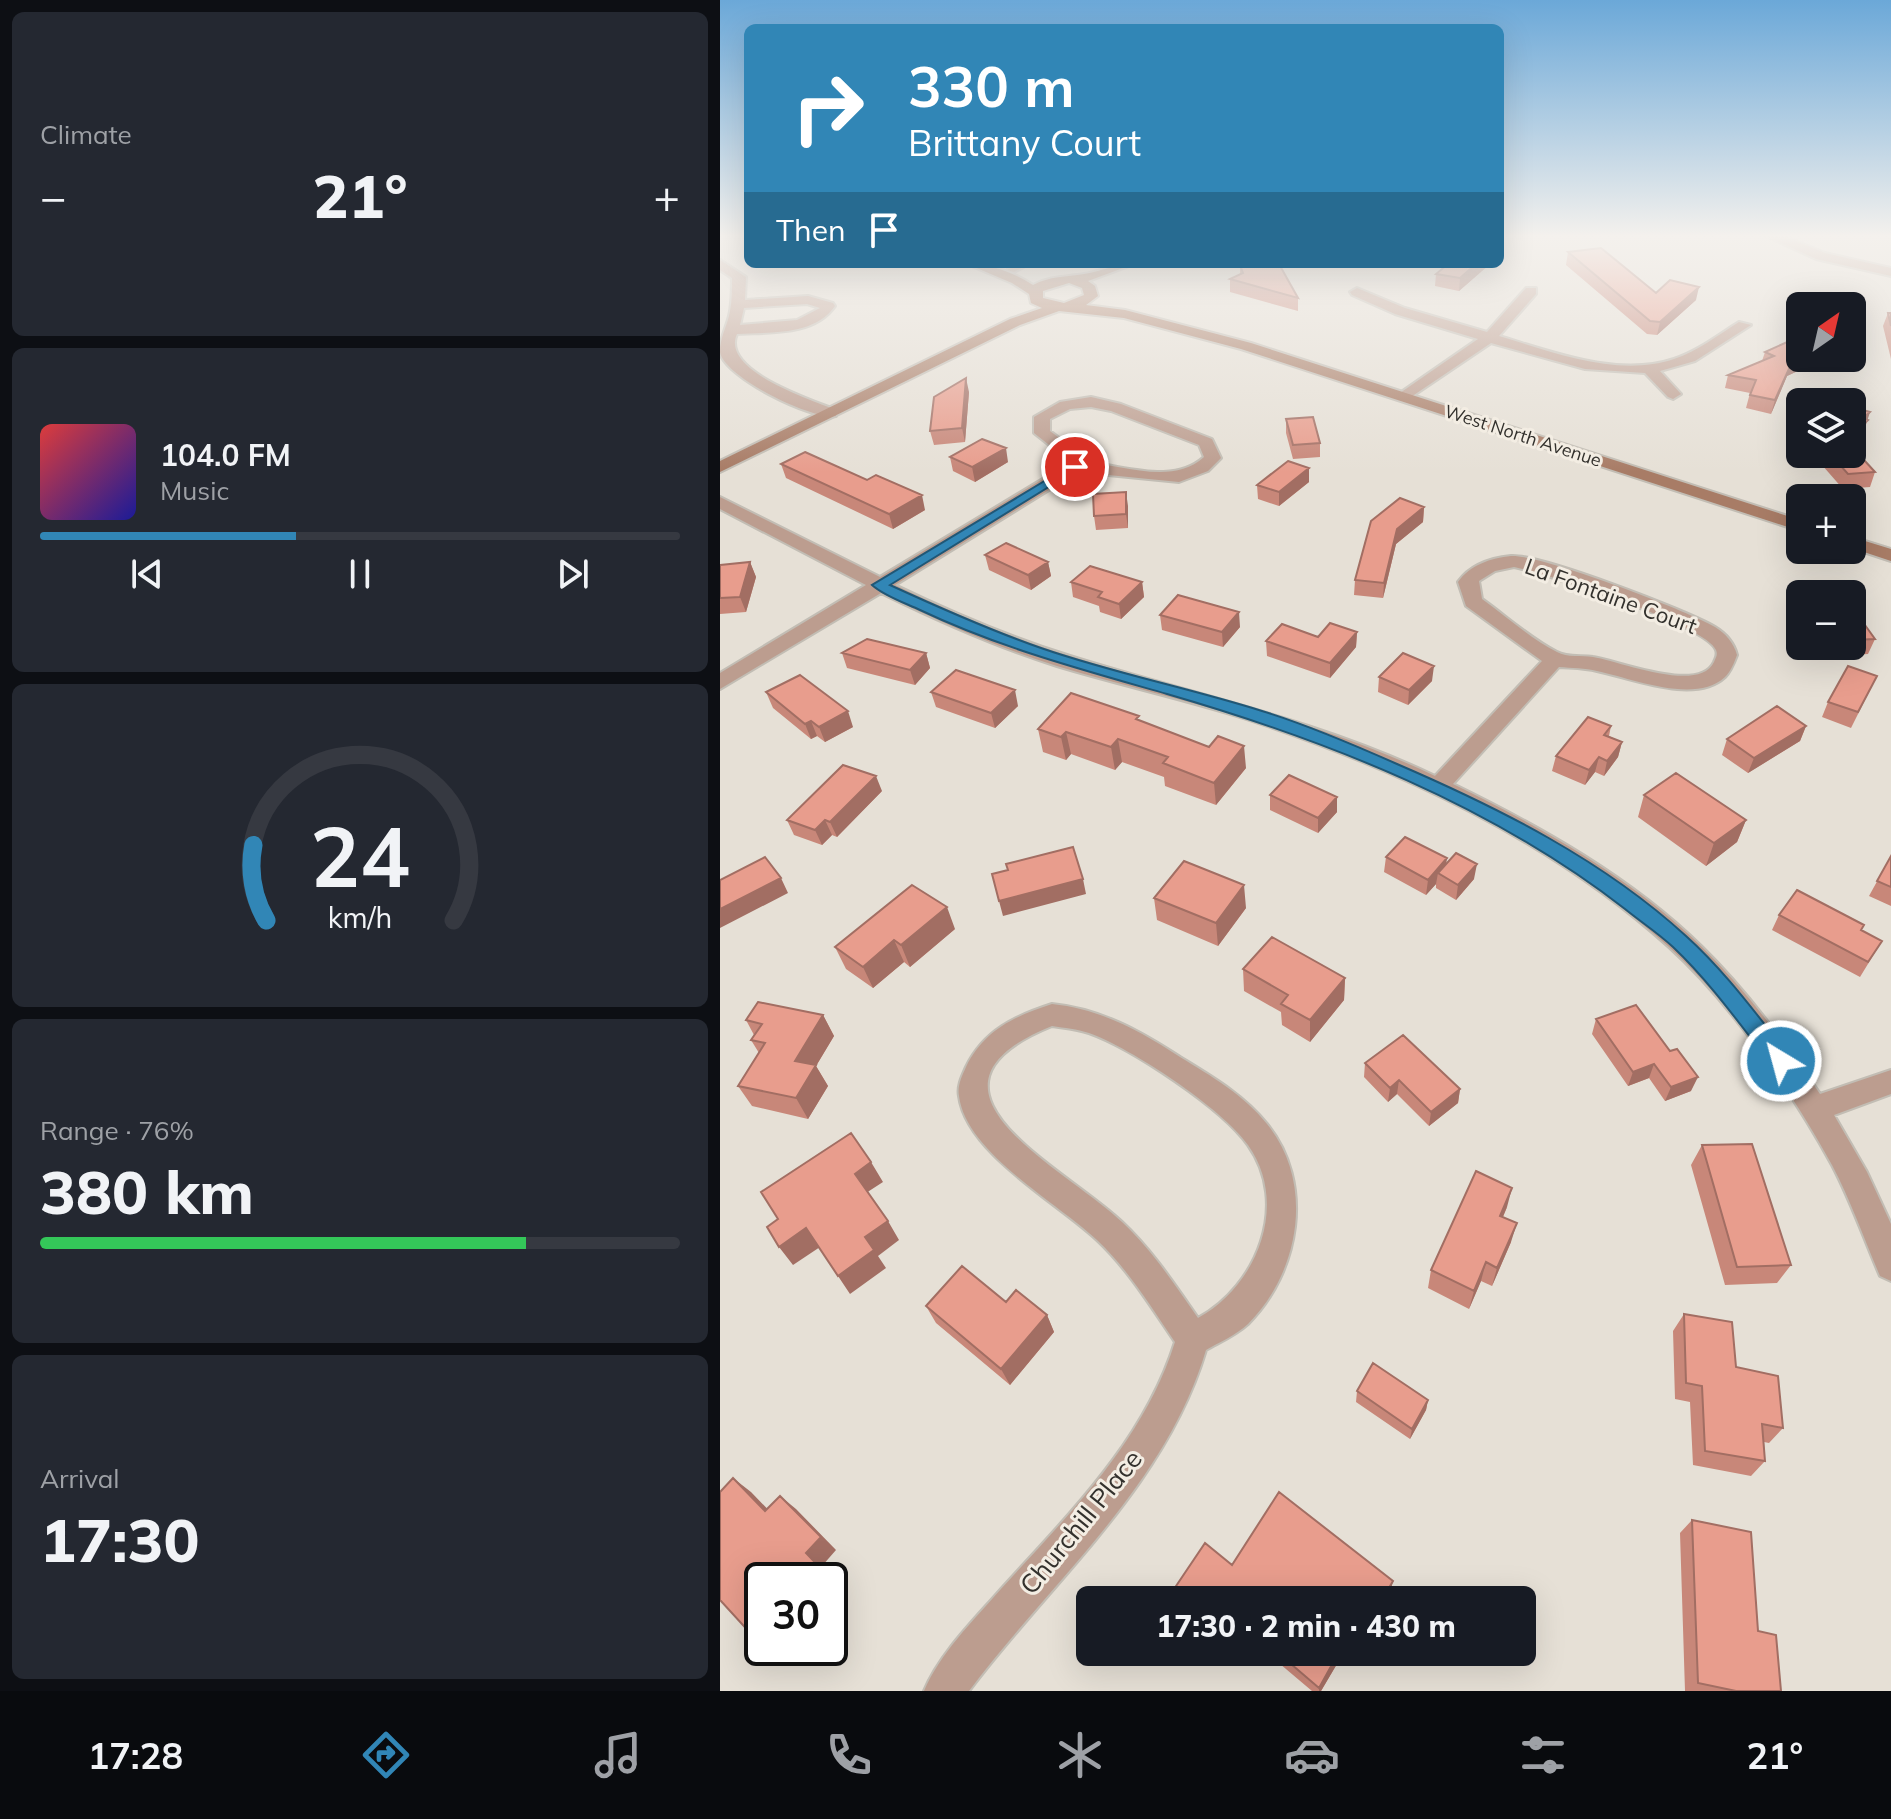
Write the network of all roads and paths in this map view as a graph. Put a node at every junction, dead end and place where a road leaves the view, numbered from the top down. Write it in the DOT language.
graph roads {
  1 [pos="736,314"];
  2 [pos="823,314"];
  3 [pos="1010,314"];
  4 [pos="1032,314"];
  5 [pos="1124,314"];
  6 [pos="1150,314"];
  7 [pos="1414,314"];
  8 [pos="1511,314"];
  9 [pos="1744,325"];
  10 [pos="732,330"];
  11 [pos="1490,337"];
  12 [pos="980,339"];
  13 [pos="1246,346"];
  14 [pos="1650,369"];
  15 [pos="1673,394"];
  16 [pos="1405,396"];
  17 [pos="830,413"];
  18 [pos="720,467"];
  19 [pos="1075,467"];
  20 [pos="720,502"];
  21 [pos="1786,521"];
  22 [pos="1866,547"];
  23 [pos="1891,555"];
  24 [pos="880,585"];
  25 [pos="1554,660"];
  26 [pos="720,682"];
  27 [pos="1437,788"];
  28 [pos="1891,1082"];
  29 [pos="1817,1108"];
  30 [pos="1891,1265"];
  31 [pos="1193,1339"];
  32 [pos="944,1691"];
  1 -- 10 [label="street"];
  2 -- 10 [label="street"];
  3 -- 12 [label="main road"];
  4 -- 12 [label="main road"];
  5 -- 13 [label="main road, West North Avenue"];
  6 -- 13 [label="main road, West North Avenue"];
  7 -- 11 [label="street"];
  8 -- 11 [label="street"];
  9 -- 14 [label="street"];
  10 -- 17 [label="street"];
  11 -- 14 [label="street"];
  11 -- 16 [label="street"];
  12 -- 17 [label="main road"];
  13 -- 16 [label="main road, West North Avenue"];
  14 -- 15 [label="street"];
  16 -- 21 [label="main road, West North Avenue"];
  17 -- 18 [label="main road"];
  19 -- 19 [label="street"];
  19 -- 24 [label="street"];
  20 -- 24 [label="street"];
  22 -- 23 [label="main road"];
  24 -- 26 [label="street"];
  24 -- 27 [label="street"];
  25 -- 25 [label="street, La Fontaine Court"];
  25 -- 27 [label="street"];
  27 -- 29 [label="street"];
  28 -- 29 [label="street"];
  29 -- 30 [label="street"];
  31 -- 31 [label="street"];
  31 -- 32 [label="street, Churchill Place"];
}
